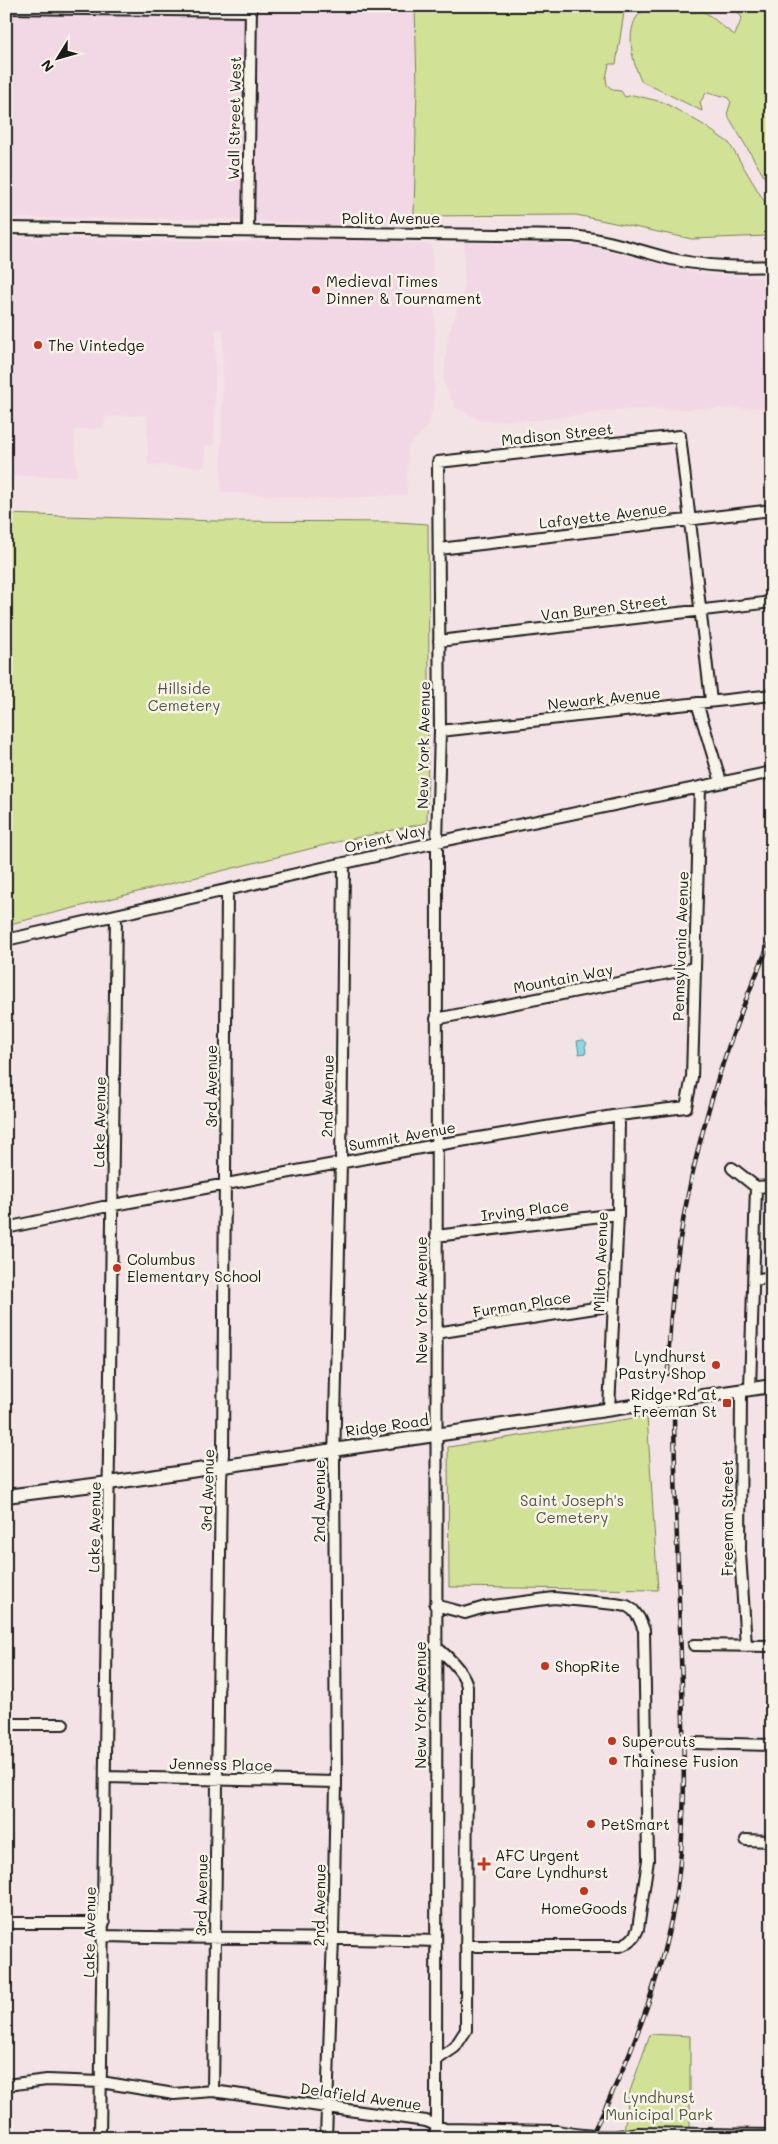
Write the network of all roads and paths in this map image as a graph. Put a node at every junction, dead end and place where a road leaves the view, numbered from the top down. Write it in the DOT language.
graph roads {
  1 [pos="6,8"];
  2 [pos="251,9"];
  3 [pos="6,228"];
  4 [pos="248,231"];
  5 [pos="772,266"];
  6 [pos="438,462"];
  7 [pos="772,510"];
  8 [pos="691,520"];
  9 [pos="438,549"];
  10 [pos="772,602"];
  11 [pos="701,611"];
  12 [pos="439,641"];
  13 [pos="772,695"];
  14 [pos="711,702"];
  15 [pos="697,703"];
  16 [pos="440,731"];
  17 [pos="772,772"];
  18 [pos="721,782"];
  19 [pos="700,787"];
  20 [pos="437,842"];
  21 [pos="344,863"];
  22 [pos="227,891"];
  23 [pos="116,916"];
  24 [pos="6,940"];
  25 [pos="694,968"];
  26 [pos="436,1019"];
  27 [pos="686,1106"];
  28 [pos="619,1115"];
  29 [pos="436,1145"];
  30 [pos="341,1162"];
  31 [pos="732,1168"];
  32 [pos="225,1184"];
  33 [pos="772,1186"];
  34 [pos="756,1187"];
  35 [pos="112,1206"];
  36 [pos="618,1214"];
  37 [pos="6,1228"];
  38 [pos="436,1236"];
  39 [pos="772,1277"];
  40 [pos="754,1280"];
  41 [pos="614,1305"];
  42 [pos="436,1333"];
  43 [pos="772,1386"];
  44 [pos="745,1390"];
  45 [pos="609,1410"];
  46 [pos="436,1435"];
  47 [pos="334,1449"];
  48 [pos="222,1466"];
  49 [pos="109,1483"];
  50 [pos="6,1496"];
  51 [pos="436,1605"];
  52 [pos="694,1645"];
  53 [pos="435,1646"];
  54 [pos="746,1646"];
  55 [pos="772,1646"];
  56 [pos="6,1724"];
  57 [pos="63,1724"];
  58 [pos="695,1743"];
  59 [pos="772,1745"];
  60 [pos="106,1777"];
  61 [pos="218,1780"];
  62 [pos="336,1782"];
  63 [pos="746,1840"];
  64 [pos="772,1841"];
  65 [pos="6,1922"];
  66 [pos="104,1923"];
  67 [pos="104,1936"];
  68 [pos="333,1937"];
  69 [pos="215,1939"];
  70 [pos="436,1941"];
  71 [pos="466,1946"];
  72 [pos="436,2060"];
  73 [pos="101,2082"];
  74 [pos="6,2085"];
  75 [pos="213,2091"];
  76 [pos="326,2107"];
  77 [pos="436,2124"];
  78 [pos="772,2134"];
  79 [pos="622,2137"];
  80 [pos="100,2138"];
  81 [pos="326,2138"];
  82 [pos="436,2138"];
  1 -- 2 [label="street"];
  2 -- 4 [label="street, Wall Street West"];
  3 -- 4 [label="street, Polito Avenue"];
  4 -- 5 [label="street, Polito Avenue"];
  6 -- 8 [label="street, Madison Street"];
  6 -- 9 [label="street, New York Avenue"];
  7 -- 8 [label="street, Lafayette Avenue"];
  8 -- 9 [label="street, Lafayette Avenue"];
  8 -- 11 [label="street"];
  9 -- 12 [label="street, New York Avenue"];
  10 -- 11 [label="street, Van Buren Street"];
  11 -- 12 [label="street, Van Buren Street"];
  11 -- 14 [label="street"];
  12 -- 16 [label="street, New York Avenue"];
  13 -- 14 [label="street, Newark Avenue"];
  14 -- 15 [label="street, Newark Avenue"];
  15 -- 16 [label="street, Newark Avenue"];
  15 -- 18 [label="street"];
  16 -- 20 [label="street, New York Avenue"];
  17 -- 18 [label="street, Orient Way"];
  18 -- 19 [label="street, Orient Way"];
  19 -- 20 [label="street, Orient Way"];
  19 -- 25 [label="street, Pennsylvania Avenue"];
  20 -- 21 [label="street, Orient Way"];
  20 -- 26 [label="street, New York Avenue"];
  21 -- 22 [label="street, Orient Way"];
  21 -- 30 [label="street, 2nd Avenue"];
  22 -- 23 [label="street, Orient Way"];
  22 -- 32 [label="street, 3rd Avenue"];
  23 -- 24 [label="street, Orient Way"];
  23 -- 35 [label="street, Lake Avenue"];
  25 -- 26 [label="street, Mountain Way"];
  25 -- 27 [label="street, Pennsylvania Avenue"];
  26 -- 29 [label="street, New York Avenue"];
  27 -- 28 [label="street, Summit Avenue"];
  28 -- 29 [label="street, Summit Avenue"];
  28 -- 36 [label="street, Milton Avenue"];
  29 -- 30 [label="street, Summit Avenue"];
  29 -- 38 [label="street, New York Avenue"];
  30 -- 32 [label="street, Summit Avenue"];
  30 -- 47 [label="street, 2nd Avenue"];
  31 -- 34 [label="street"];
  32 -- 35 [label="street, Summit Avenue"];
  32 -- 48 [label="street, 3rd Avenue"];
  33 -- 34 [label="street"];
  34 -- 40 [label="street, Freeman Street"];
  35 -- 37 [label="street, Summit Avenue"];
  35 -- 49 [label="street, Lake Avenue"];
  36 -- 38 [label="street, Irving Place"];
  36 -- 41 [label="street, Milton Avenue"];
  38 -- 42 [label="street, New York Avenue"];
  39 -- 40 [label="street"];
  40 -- 44 [label="street, Freeman Street"];
  41 -- 42 [label="street, Furman Place"];
  41 -- 45 [label="street, Milton Avenue"];
  42 -- 46 [label="street, New York Avenue"];
  43 -- 44 [label="main road, Ridge Road"];
  44 -- 45 [label="main road, Ridge Road, bridge"];
  44 -- 54 [label="street, Freeman Street"];
  45 -- 46 [label="main road, Ridge Road"];
  46 -- 47 [label="main road, Ridge Road"];
  46 -- 51 [label="street, New York Avenue"];
  47 -- 48 [label="main road, Ridge Road"];
  47 -- 62 [label="street, 2nd Avenue"];
  48 -- 49 [label="main road, Ridge Road"];
  48 -- 61 [label="street, 3rd Avenue"];
  49 -- 50 [label="main road, Ridge Road"];
  49 -- 60 [label="street, Lake Avenue"];
  51 -- 53 [label="street, New York Avenue"];
  51 -- 71 [label="street"];
  52 -- 54 [label="street"];
  53 -- 70 [label="street, New York Avenue"];
  53 -- 71 [label="street"];
  54 -- 55 [label="street"];
  56 -- 57 [label="street"];
  58 -- 59 [label="street"];
  60 -- 61 [label="street, Jenness Place"];
  60 -- 66 [label="street, Lake Avenue"];
  61 -- 62 [label="street, Jenness Place"];
  61 -- 69 [label="street, 3rd Avenue"];
  62 -- 68 [label="street, 2nd Avenue"];
  63 -- 64 [label="street"];
  65 -- 66 [label="street"];
  66 -- 67 [label="street, Lake Avenue"];
  67 -- 69 [label="street"];
  67 -- 73 [label="street, Lake Avenue"];
  68 -- 69 [label="street"];
  68 -- 70 [label="street"];
  68 -- 76 [label="street, 2nd Avenue"];
  69 -- 75 [label="street, 3rd Avenue"];
  70 -- 72 [label="street, New York Avenue"];
  71 -- 72 [label="street"];
  72 -- 77 [label="street, New York Avenue"];
  73 -- 74 [label="street, Delafield Avenue"];
  73 -- 75 [label="street, Delafield Avenue"];
  73 -- 80 [label="street, Lake Avenue"];
  75 -- 76 [label="street, Delafield Avenue"];
  76 -- 77 [label="street, Delafield Avenue"];
  76 -- 81 [label="street, 2nd Avenue"];
  77 -- 79 [label="street, Delafield Avenue"];
  77 -- 82 [label="street, New York Avenue"];
  78 -- 79 [label="street, Delafield Avenue"];
}
